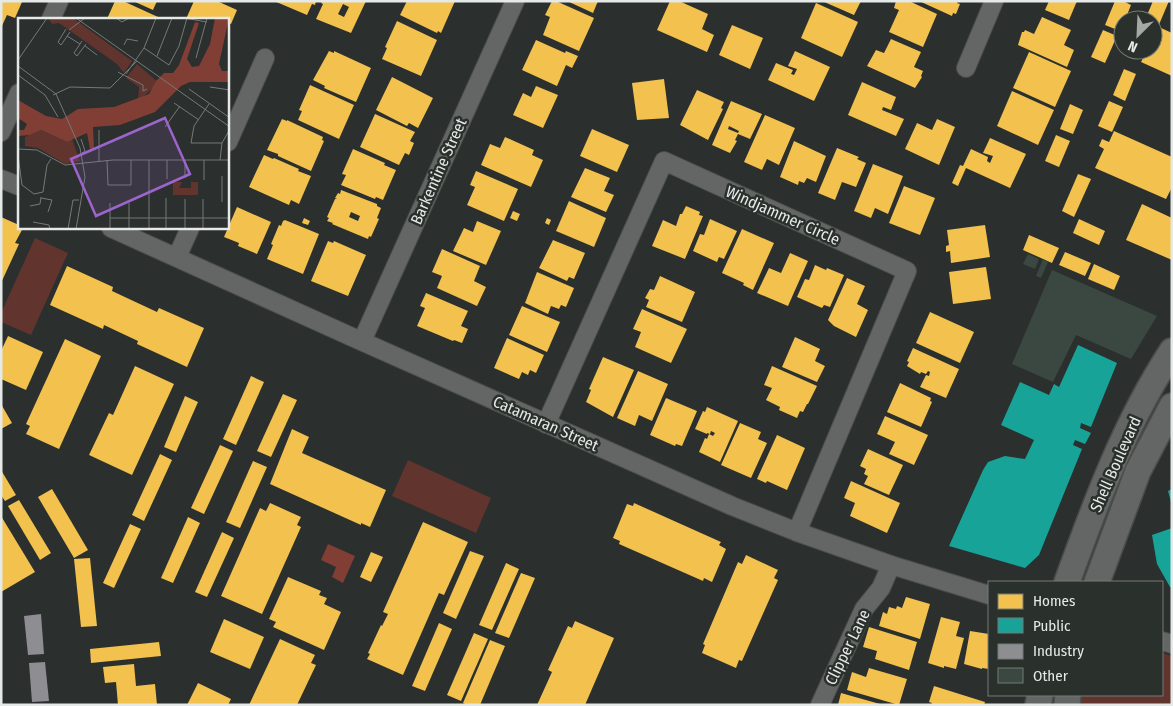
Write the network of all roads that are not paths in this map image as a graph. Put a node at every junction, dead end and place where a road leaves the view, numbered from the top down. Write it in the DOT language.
graph roads {
  1 [pos="59,1"];
  2 [pos="514,1"];
  3 [pos="994,1"];
  4 [pos="52,18"];
  5 [pos="265,58"];
  6 [pos="966,68"];
  7 [pos="18,95"];
  8 [pos="1,132"];
  9 [pos="229,140"];
  10 [pos="1,179"];
  11 [pos="18,186"];
  12 [pos="113,229"];
  13 [pos="190,229"];
  14 [pos="177,256"];
  15 [pos="362,341"];
  16 [pos="1172,351"];
  17 [pos="1172,406"];
  18 [pos="546,424"];
  19 [pos="798,532"];
  20 [pos="891,565"];
  21 [pos="1067,581"];
  22 [pos="1098,581"];
  23 [pos="988,595"];
  24 [pos="820,705"];
  1 -- 4 [label="street"];
  2 -- 15 [label="street, Barkentine Street"];
  3 -- 6 [label="street"];
  5 -- 9 [label="street"];
  7 -- 8 [label="street"];
  10 -- 11 [label="street"];
  12 -- 14 [label="street, Catamaran Street"];
  13 -- 14 [label="street"];
  14 -- 15 [label="street, Catamaran Street"];
  15 -- 18 [label="street, Catamaran Street"];
  16 -- 21 [label="main road, Shell Boulevard"];
  17 -- 22 [label="main road, Shell Boulevard"];
  18 -- 19 [label="street, Catamaran Street"];
  18 -- 19 [label="street, Windjammer Circle"];
  19 -- 20 [label="street, Catamaran Street"];
  20 -- 23 [label="street, Catamaran Street"];
  20 -- 24 [label="street, Clipper Lane"];
}
